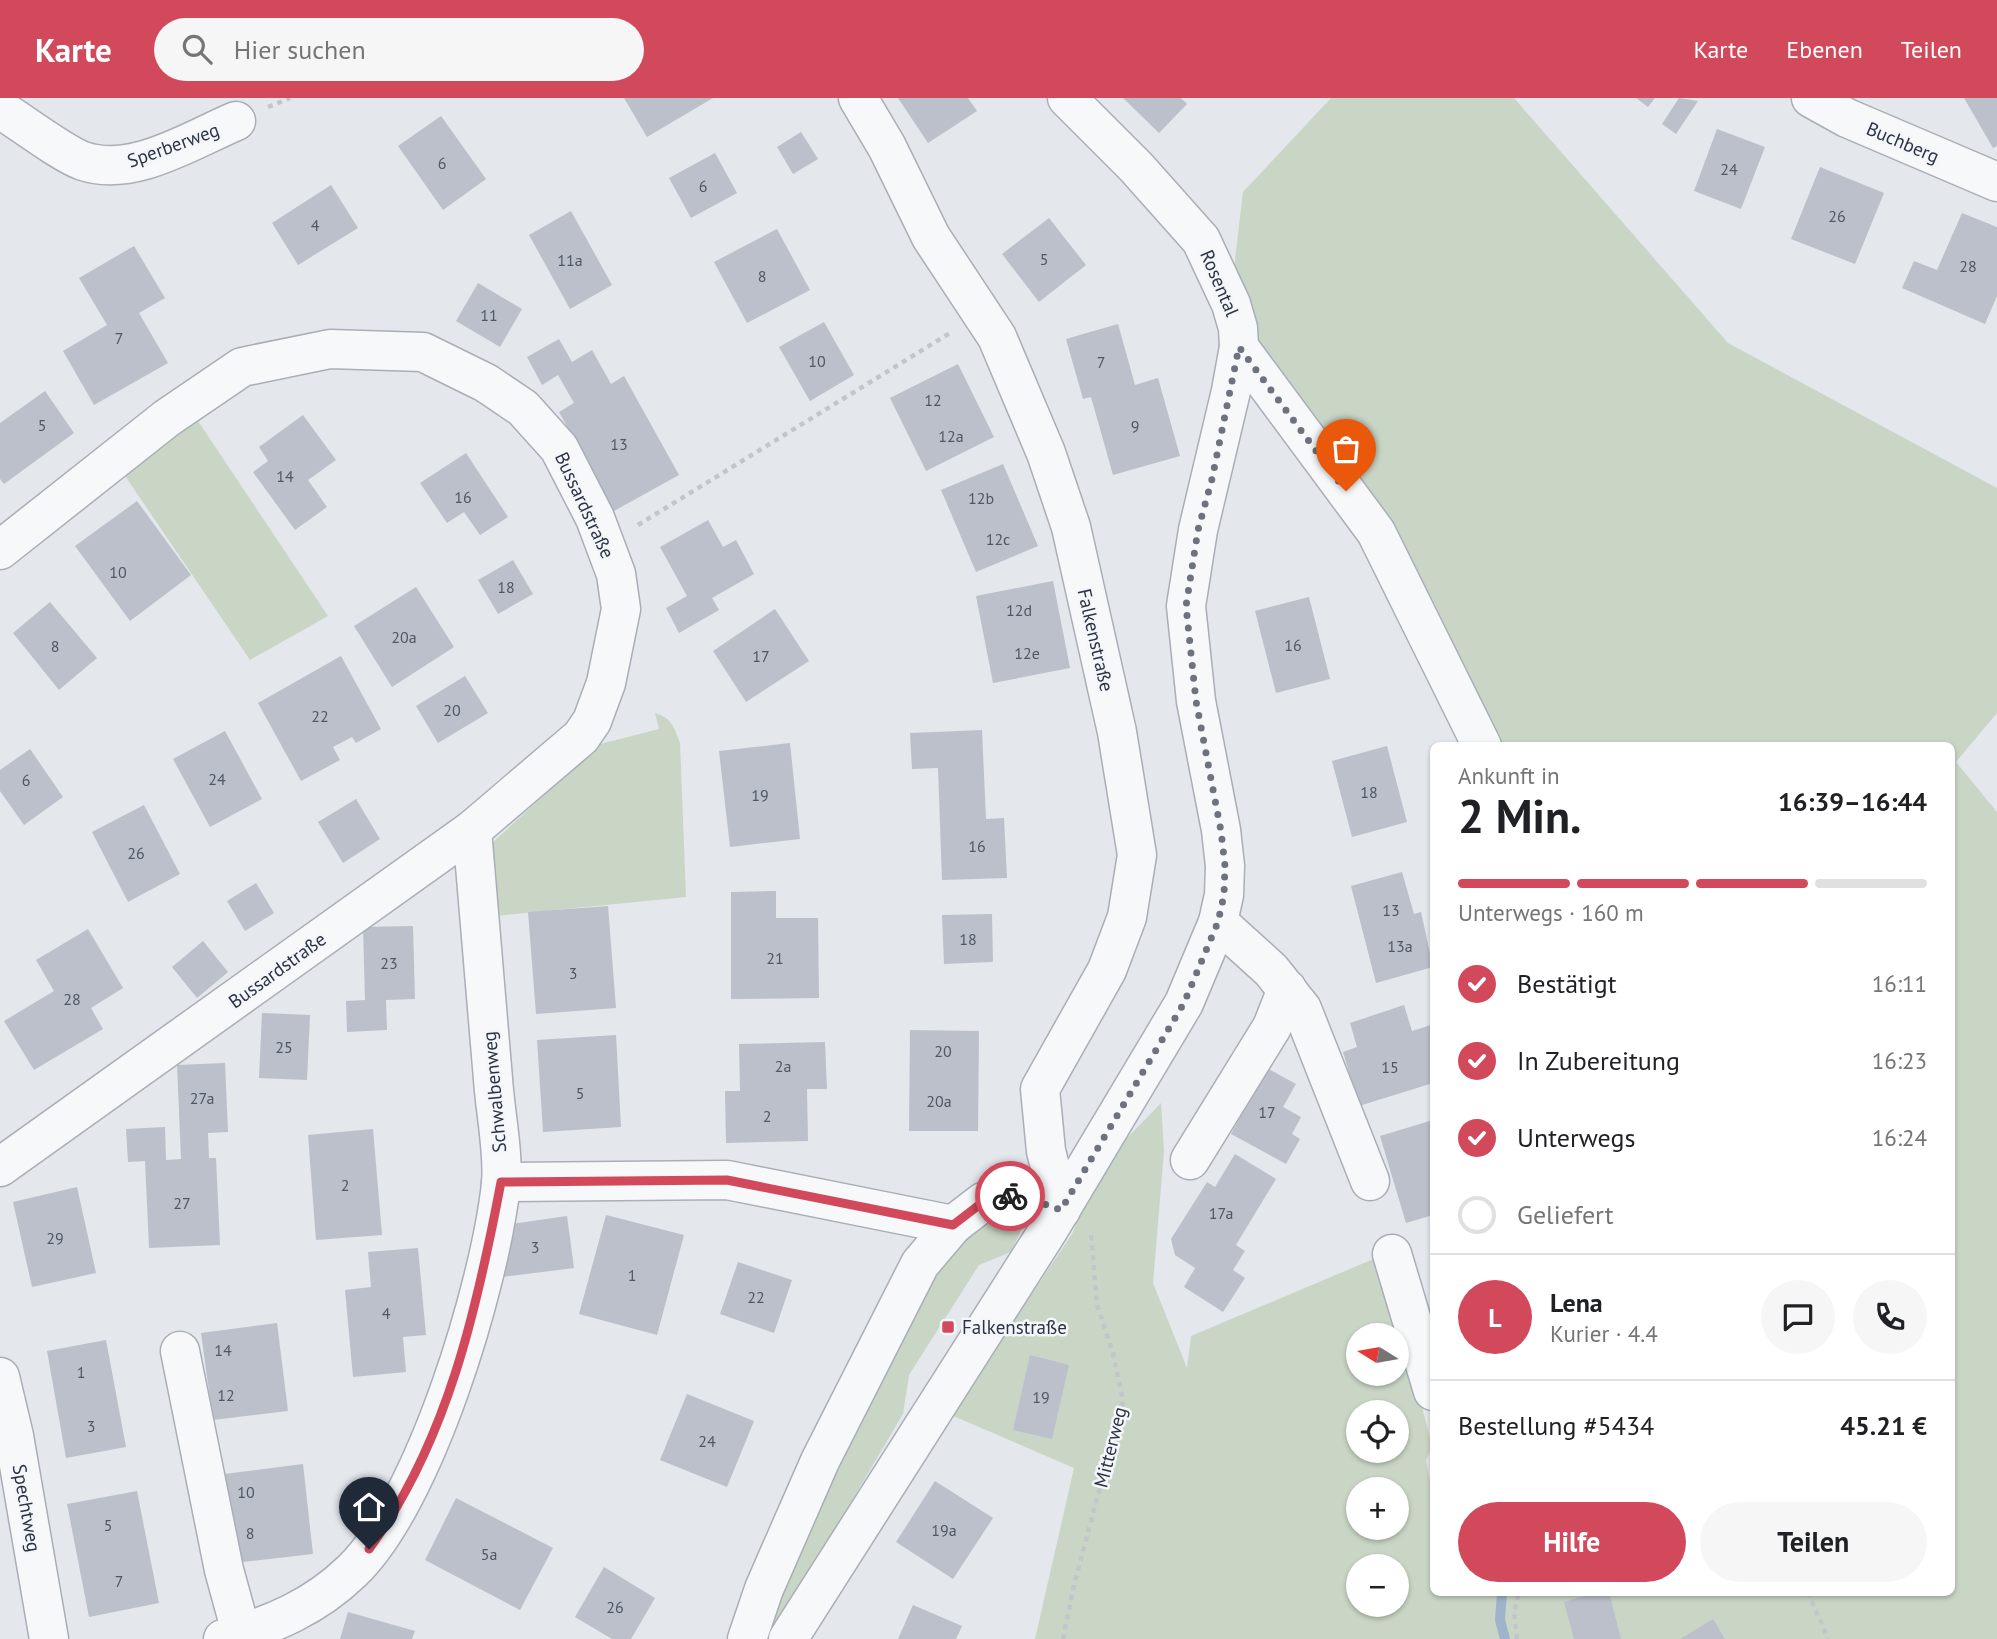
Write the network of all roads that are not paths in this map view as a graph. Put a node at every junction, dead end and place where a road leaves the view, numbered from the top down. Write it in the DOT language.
graph roads {
  1 [pos="858,98"];
  2 [pos="1067,98"];
  3 [pos="1811,98"];
  4 [pos="0,109"];
  5 [pos="236,121"];
  6 [pos="1997,182"];
  7 [pos="1239,347"];
  8 [pos="0,550"];
  9 [pos="1480,742"];
  10 [pos="472,830"];
  11 [pos="1218,922"];
  12 [pos="1287,989"];
  13 [pos="1190,1160"];
  14 [pos="0,1167"];
  15 [pos="1370,1181"];
  16 [pos="501,1182"];
  17 [pos="1061,1210"];
  18 [pos="953,1225"];
  19 [pos="1392,1254"];
  20 [pos="180,1351"];
  21 [pos="0,1377"];
  22 [pos="1430,1381"];
  23 [pos="236,1637"];
  24 [pos="50,1639"];
  25 [pos="747,1639"];
  26 [pos="788,1639"];
  1 -- 17 [label="street, Falkenstraße"];
  2 -- 7 [label="street, Rosental"];
  3 -- 6 [label="street, Buchberg"];
  4 -- 5 [label="street, Sperberweg"];
  7 -- 9 [label="street, Rosental"];
  7 -- 11 [label="street"];
  8 -- 10 [label="street, Bussardstraße"];
  10 -- 14 [label="street, Bussardstraße"];
  10 -- 16 [label="street, Schwalbenweg"];
  11 -- 12 [label="street"];
  11 -- 17 [label="street"];
  12 -- 13 [label="street"];
  12 -- 15 [label="street"];
  16 -- 18 [label="street"];
  16 -- 23 [label="street, Schwalbenweg"];
  17 -- 18 [label="street"];
  17 -- 26 [label="street"];
  18 -- 25 [label="street"];
  19 -- 22 [label="street"];
  20 -- 23 [label="street, Schwalbenweg"];
  21 -- 24 [label="street, Spechtweg"];
}
